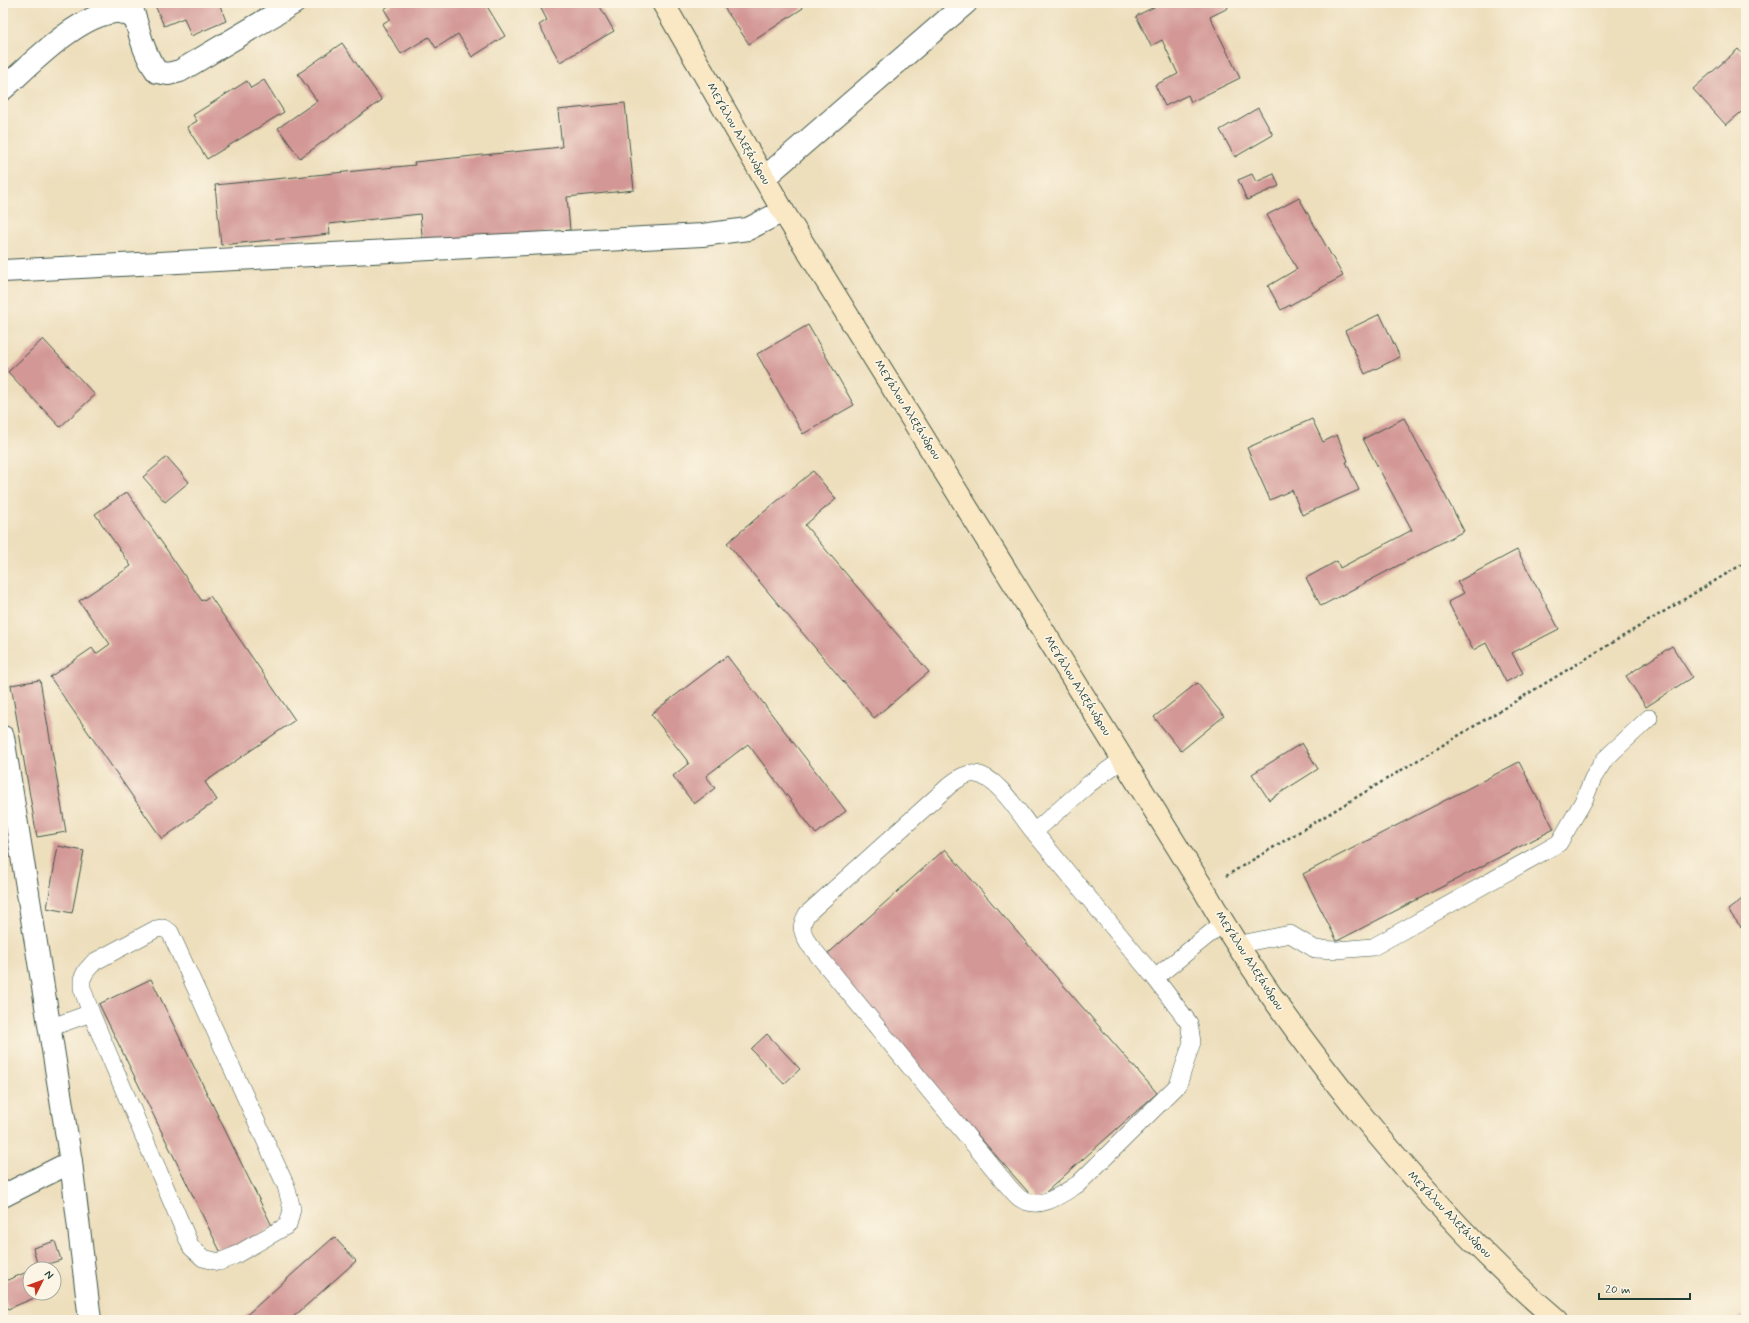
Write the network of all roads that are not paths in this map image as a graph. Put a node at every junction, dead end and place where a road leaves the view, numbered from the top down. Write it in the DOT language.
graph roads {
  1 [pos="294,3"];
  2 [pos="663,3"];
  3 [pos="966,3"];
  4 [pos="133,10"];
  5 [pos="3,89"];
  6 [pos="764,178"];
  7 [pos="783,211"];
  8 [pos="3,271"];
  9 [pos="1649,718"];
  10 [pos="3,737"];
  11 [pos="1123,759"];
  12 [pos="1034,832"];
  13 [pos="1223,923"];
  14 [pos="1236,945"];
  15 [pos="1155,978"];
  16 [pos="91,1013"];
  17 [pos="49,1028"];
  18 [pos="71,1162"];
  19 [pos="3,1196"];
  20 [pos="90,1320"];
  21 [pos="1557,1320"];
  1 -- 4 [label="street"];
  2 -- 6 [label="street, Μεγάλου Αλεξάνδρου"];
  3 -- 6 [label="street"];
  4 -- 5 [label="street"];
  6 -- 7 [label="street, Μεγάλου Αλεξάνδρου"];
  7 -- 8 [label="street"];
  7 -- 11 [label="street, Μεγάλου Αλεξάνδρου"];
  9 -- 14 [label="lane"];
  10 -- 17 [label="street"];
  11 -- 12 [label="lane"];
  11 -- 13 [label="street, Μεγάλου Αλεξάνδρου"];
  12 -- 15 [label="lane"];
  12 -- 15 [label="lane"];
  13 -- 14 [label="street, Μεγάλου Αλεξάνδρου"];
  13 -- 15 [label="lane"];
  14 -- 21 [label="street, Μεγάλου Αλεξάνδρου"];
  16 -- 16 [label="lane"];
  16 -- 17 [label="lane"];
  17 -- 18 [label="street"];
  18 -- 19 [label="street"];
  18 -- 20 [label="street"];
}
